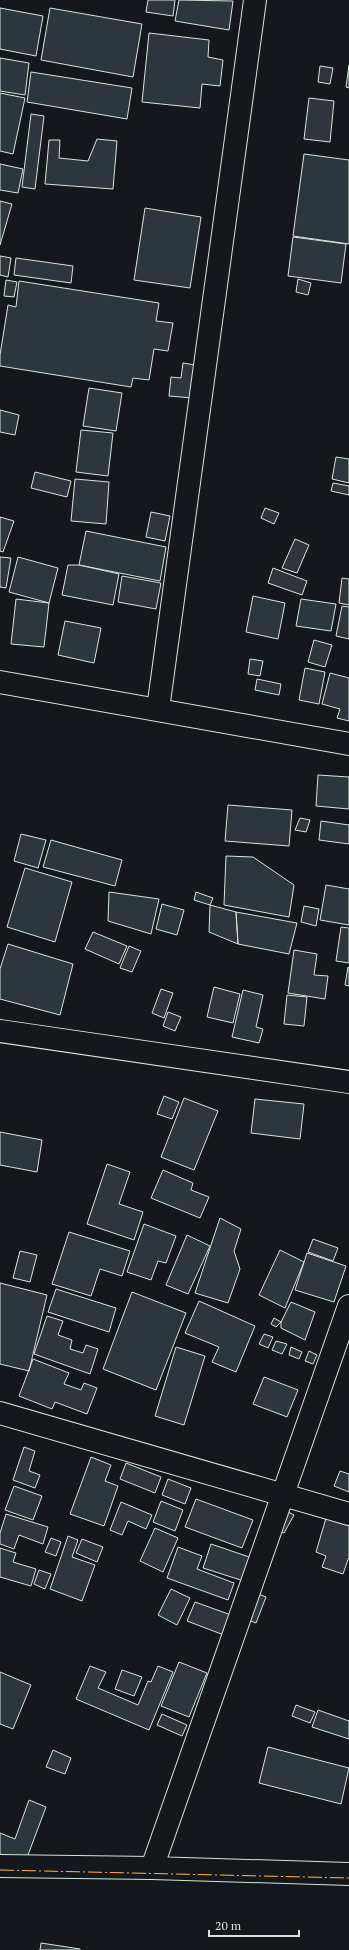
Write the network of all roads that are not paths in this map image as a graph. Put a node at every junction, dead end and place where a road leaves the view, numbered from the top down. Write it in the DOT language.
graph roads {
  1 [pos="255,0"];
  2 [pos="0,682"];
  3 [pos="158,709"];
  4 [pos="349,744"];
  5 [pos="0,1031"];
  6 [pos="349,1082"];
  7 [pos="349,1306"];
  8 [pos="0,1413"];
  9 [pos="284,1494"];
  10 [pos="349,1514"];
  11 [pos="0,1866"];
  12 [pos="152,1868"];
  13 [pos="349,1874"];
  1 -- 3 [label="street"];
  2 -- 3 [label="street"];
  3 -- 4 [label="street"];
  5 -- 6 [label="street"];
  7 -- 9 [label="street"];
  8 -- 9 [label="street"];
  9 -- 10 [label="street"];
  9 -- 12 [label="street"];
  11 -- 12 [label="street"];
  12 -- 13 [label="street"];
}
